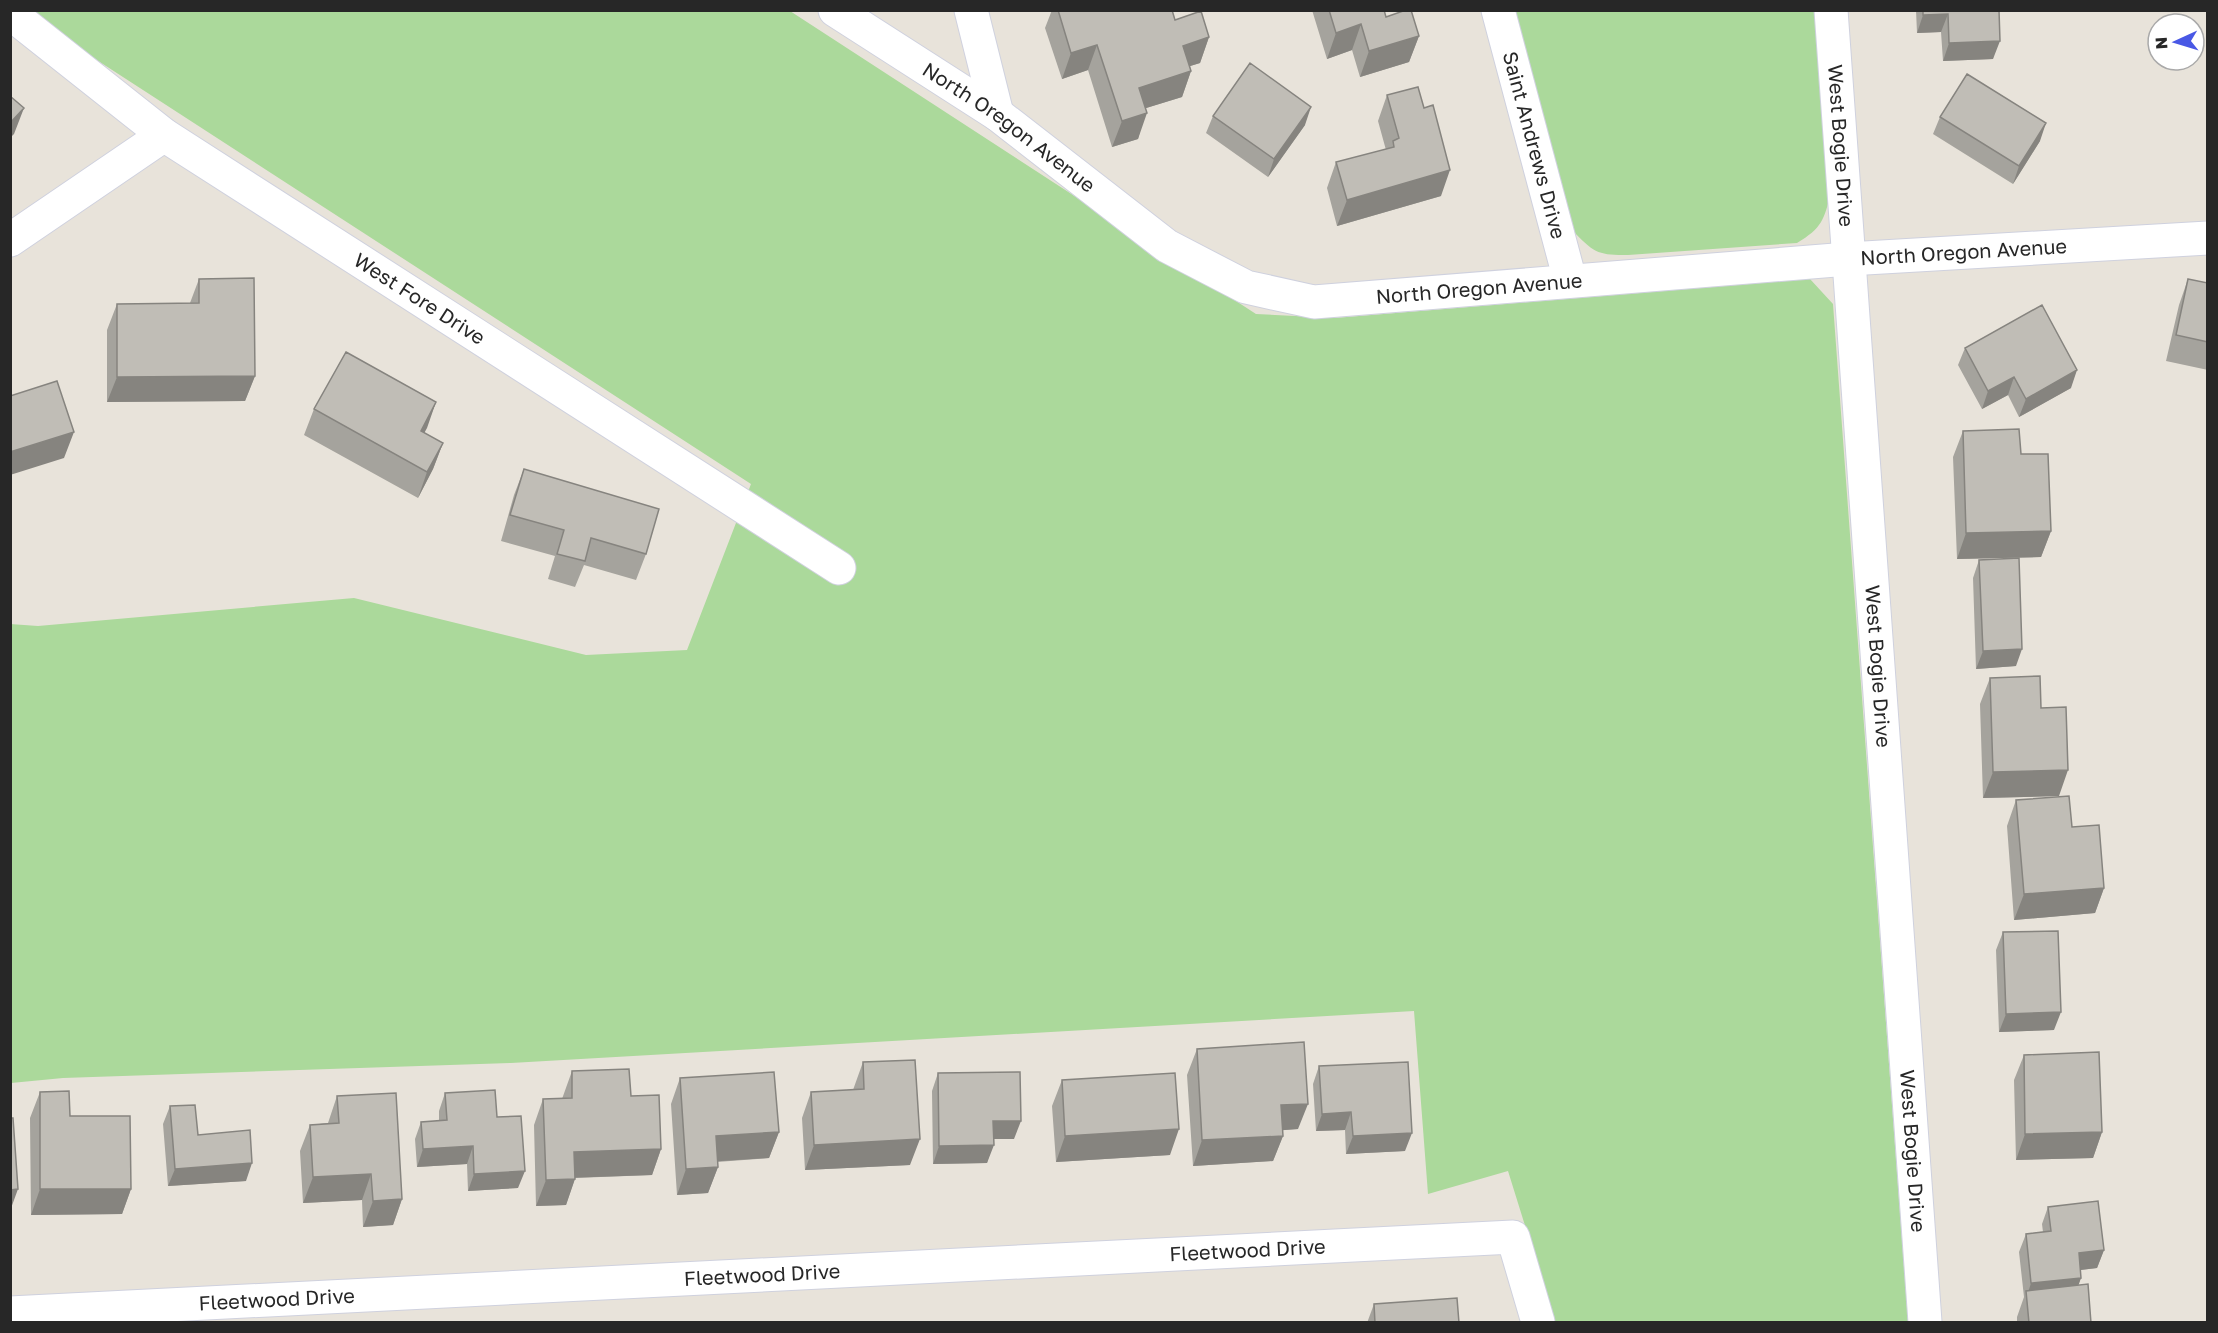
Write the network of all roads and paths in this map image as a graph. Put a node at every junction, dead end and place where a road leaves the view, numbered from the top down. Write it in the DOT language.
graph roads {
  1 [pos="836,10"];
  2 [pos="971,10"];
  3 [pos="1498,10"];
  4 [pos="1831,10"];
  5 [pos="10,13"];
  6 [pos="997,114"];
  7 [pos="164,135"];
  8 [pos="2208,238"];
  9 [pos="10,240"];
  10 [pos="1848,259"];
  11 [pos="1570,280"];
  12 [pos="839,568"];
  13 [pos="10,1313"];
  14 [pos="1538,1323"];
  15 [pos="1925,1323"];
  1 -- 6 [label="street, North Oregon Avenue"];
  2 -- 6 [label="street"];
  3 -- 11 [label="street, Saint Andrews Drive"];
  4 -- 10 [label="street, West Bogie Drive"];
  5 -- 7 [label="street, West Fore Drive"];
  6 -- 11 [label="street, North Oregon Avenue"];
  7 -- 9 [label="street"];
  7 -- 12 [label="street, West Fore Drive"];
  8 -- 10 [label="street, North Oregon Avenue"];
  10 -- 11 [label="street, North Oregon Avenue"];
  10 -- 15 [label="street, West Bogie Drive"];
  13 -- 14 [label="street, Fleetwood Drive"];
}
